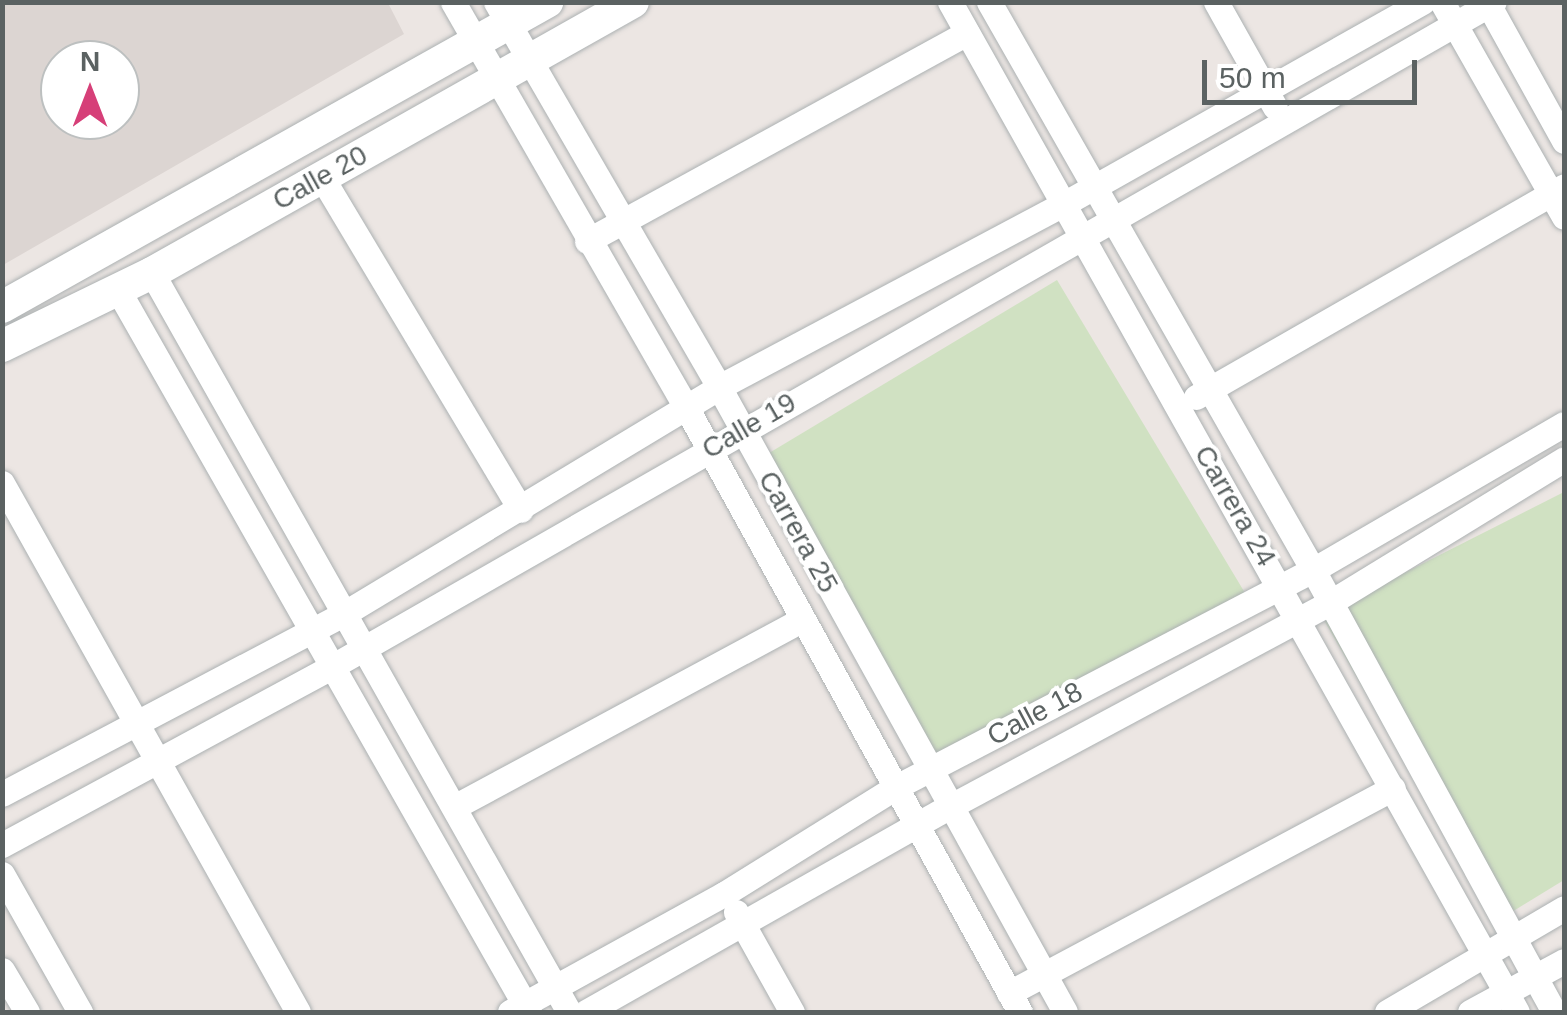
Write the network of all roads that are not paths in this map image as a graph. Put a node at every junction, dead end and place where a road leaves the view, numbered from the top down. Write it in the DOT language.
graph roads {
  1 [pos="453,2"];
  2 [pos="547,2"];
  3 [pos="634,2"];
  4 [pos="950,2"];
  5 [pos="989,2"];
  6 [pos="1216,2"];
  7 [pos="1423,2"];
  8 [pos="1490,4"];
  9 [pos="502,13"];
  10 [pos="1448,13"];
  11 [pos="966,33"];
  12 [pos="474,41"];
  13 [pos="532,60"];
  14 [pos="497,79"];
  15 [pos="1268,91"];
  16 [pos="1283,122"];
  17 [pos="1564,142"];
  18 [pos="321,176"];
  19 [pos="1093,188"];
  20 [pos="1558,190"];
  21 [pos="1062,206"];
  22 [pos="1564,216"];
  23 [pos="1111,220"];
  24 [pos="620,222"];
  25 [pos="1081,238"];
  26 [pos="587,241"];
  27 [pos="152,272"];
  28 [pos="118,290"];
  29 [pos="3,306"];
  30 [pos="17,338"];
  31 [pos="719,387"];
  32 [pos="1211,388"];
  33 [pos="686,407"];
  34 [pos="1179,407"];
  35 [pos="1564,424"];
  36 [pos="742,429"];
  37 [pos="709,449"];
  38 [pos="1564,458"];
  39 [pos="2,482"];
  40 [pos="521,510"];
  41 [pos="1313,570"];
  42 [pos="1280,586"];
  43 [pos="1330,602"];
  44 [pos="346,613"];
  45 [pos="1299,618"];
  46 [pos="803,619"];
  47 [pos="312,630"];
  48 [pos="362,644"];
  49 [pos="332,666"];
  50 [pos="138,717"];
  51 [pos="160,759"];
  52 [pos="928,770"];
  53 [pos="896,787"];
  54 [pos="1393,788"];
  55 [pos="2,794"];
  56 [pos="454,807"];
  57 [pos="949,807"];
  58 [pos="917,825"];
  59 [pos="2,845"];
  60 [pos="2,874"];
  61 [pos="724,894"];
  62 [pos="1564,908"];
  63 [pos="744,924"];
  64 [pos="1511,936"];
  65 [pos="1484,954"];
  66 [pos="1564,961"];
  67 [pos="2,970"];
  68 [pos="1044,974"];
  69 [pos="1534,978"];
  70 [pos="555,988"];
  71 [pos="1014,1003"];
  72 [pos="1511,1003"];
  73 [pos="521,1010"];
  74 [pos="27,1012"];
  75 [pos="80,1012"];
  76 [pos="298,1012"];
  77 [pos="569,1012"];
  78 [pos="586,1012"];
  79 [pos="792,1012"];
  80 [pos="1066,1012"];
  81 [pos="1388,1012"];
  82 [pos="1470,1012"];
  83 [pos="1554,1012"];
  1 -- 12 [label="street, Carrera 25"];
  2 -- 9 [label="street, Calle 20"];
  3 -- 13 [label="street, Calle 20"];
  4 -- 11 [label="street, Carrera 24"];
  5 -- 19 [label="street, Carrera 24"];
  6 -- 15 [label="street"];
  7 -- 15 [label="street, Calle 19"];
  8 -- 10 [label="street, Calle 19"];
  8 -- 17 [label="street"];
  9 -- 12 [label="street, Calle 20"];
  9 -- 13 [label="street, Carrera 25"];
  10 -- 16 [label="street, Calle 19"];
  10 -- 20 [label="street"];
  11 -- 21 [label="street, Carrera 24"];
  11 -- 24 [label="street"];
  12 -- 14 [label="street, Carrera 25"];
  12 -- 29 [label="street, Calle 20"];
  13 -- 14 [label="street, Calle 20"];
  13 -- 24 [label="street, Carrera 25"];
  14 -- 18 [label="street, Calle 20"];
  14 -- 26 [label="street, Carrera 25"];
  15 -- 16 [label="street"];
  15 -- 19 [label="street, Calle 19"];
  16 -- 23 [label="street, Calle 19"];
  18 -- 27 [label="street, Calle 20"];
  18 -- 40 [label="street"];
  19 -- 21 [label="street, Calle 19"];
  19 -- 23 [label="street, Carrera 24"];
  20 -- 22 [label="street"];
  20 -- 32 [label="street"];
  21 -- 25 [label="street, Carrera 24"];
  21 -- 31 [label="street, Calle 19"];
  23 -- 25 [label="street, Calle 19"];
  23 -- 32 [label="street, Carrera 24"];
  24 -- 26 [label="street"];
  24 -- 31 [label="street, Carrera 25"];
  25 -- 34 [label="street, Carrera 24"];
  25 -- 36 [label="street, Calle 19"];
  26 -- 33 [label="street, Carrera 25"];
  27 -- 28 [label="street, Calle 20"];
  27 -- 44 [label="street"];
  28 -- 30 [label="street, Calle 20"];
  28 -- 47 [label="street"];
  29 -- 30 [label="street"];
  31 -- 33 [label="street, Calle 19"];
  31 -- 36 [label="street, Carrera 25"];
  32 -- 34 [label="street"];
  32 -- 41 [label="street, Carrera 24"];
  33 -- 37 [label="street, Carrera 25"];
  33 -- 40 [label="street, Calle 19"];
  34 -- 42 [label="street, Carrera 24"];
  35 -- 41 [label="street, Calle 18"];
  36 -- 37 [label="street, Calle 19"];
  36 -- 52 [label="street, Carrera 25"];
  37 -- 46 [label="street, Carrera 25"];
  37 -- 48 [label="street, Calle 19"];
  38 -- 43 [label="street, Calle 18"];
  39 -- 50 [label="street"];
  40 -- 44 [label="street, Calle 19"];
  41 -- 42 [label="street, Calle 18"];
  41 -- 43 [label="street, Carrera 24"];
  42 -- 45 [label="street, Carrera 24"];
  42 -- 52 [label="street, Calle 18"];
  43 -- 45 [label="street, Calle 18"];
  43 -- 64 [label="street, Carrera 24"];
  44 -- 47 [label="street, Calle 19"];
  44 -- 48 [label="street"];
  45 -- 54 [label="street, Carrera 24"];
  45 -- 57 [label="street, Calle 18"];
  46 -- 53 [label="street, Carrera 25"];
  46 -- 56 [label="street"];
  47 -- 49 [label="street"];
  47 -- 50 [label="street, Calle 19"];
  48 -- 49 [label="street, Calle 19"];
  48 -- 56 [label="street"];
  49 -- 51 [label="street, Calle 19"];
  49 -- 73 [label="street"];
  50 -- 51 [label="street"];
  50 -- 55 [label="street, Calle 19"];
  51 -- 59 [label="street, Calle 19"];
  51 -- 76 [label="street"];
  52 -- 53 [label="street, Calle 18"];
  52 -- 57 [label="street, Carrera 25"];
  53 -- 58 [label="street, Carrera 25"];
  53 -- 61 [label="street, Calle 18"];
  54 -- 65 [label="street, Carrera 24"];
  54 -- 68 [label="street"];
  56 -- 70 [label="street"];
  57 -- 58 [label="street, Calle 18"];
  57 -- 68 [label="street, Carrera 25"];
  58 -- 63 [label="street, Calle 18"];
  58 -- 71 [label="street, Carrera 25"];
  60 -- 75 [label="street"];
  61 -- 63 [label="street"];
  61 -- 70 [label="street, Calle 18"];
  62 -- 64 [label="street"];
  63 -- 78 [label="street, Calle 18"];
  63 -- 79 [label="street"];
  64 -- 65 [label="street"];
  64 -- 69 [label="street, Carrera 24"];
  65 -- 72 [label="street, Carrera 24"];
  65 -- 81 [label="street"];
  66 -- 69 [label="street"];
  67 -- 74 [label="street"];
  68 -- 71 [label="street"];
  68 -- 80 [label="street, Carrera 25"];
  69 -- 72 [label="street"];
  69 -- 83 [label="street, Carrera 24"];
  70 -- 73 [label="street, Calle 18"];
  70 -- 77 [label="street"];
  72 -- 82 [label="street"];
}
